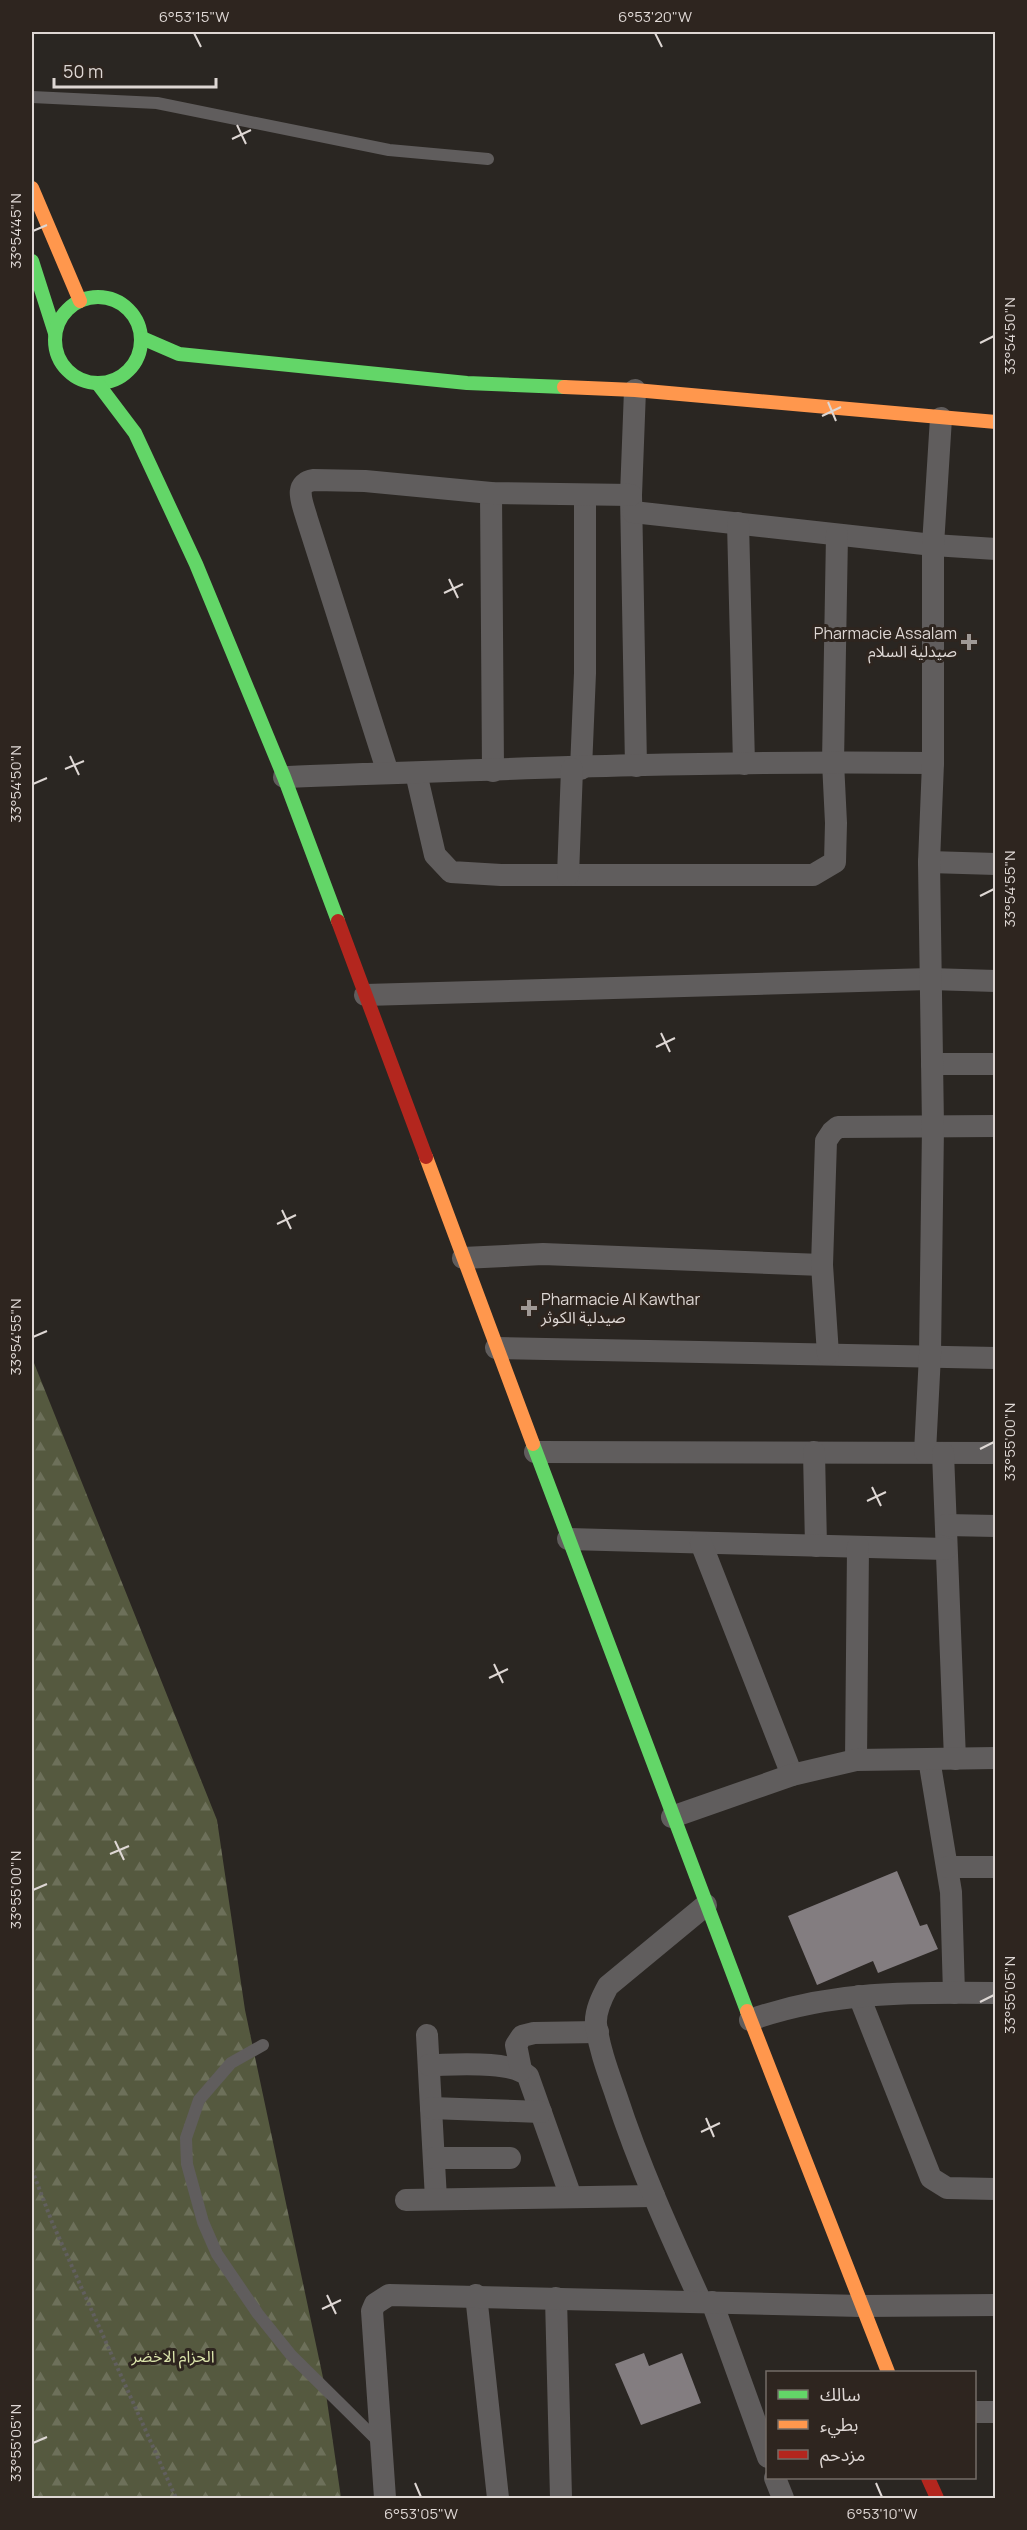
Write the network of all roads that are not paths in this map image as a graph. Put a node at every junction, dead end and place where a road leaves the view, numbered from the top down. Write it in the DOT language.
graph roads {
  1 [pos="32,97"];
  2 [pos="488,159"];
  3 [pos="32,188"];
  4 [pos="32,261"];
  5 [pos="80,301"];
  6 [pos="55,333"];
  7 [pos="142,338"];
  8 [pos="179,354"];
  9 [pos="98,384"];
  10 [pos="126,384"];
  11 [pos="635,390"];
  12 [pos="940,418"];
  13 [pos="996,422"];
  14 [pos="135,433"];
  15 [pos="491,492"];
  16 [pos="585,495"];
  17 [pos="632,503"];
  18 [pos="738,523"];
  19 [pos="837,535"];
  20 [pos="933,545"];
  21 [pos="996,549"];
  22 [pos="833,762"];
  23 [pos="933,763"];
  24 [pos="744,764"];
  25 [pos="636,766"];
  26 [pos="576,769"];
  27 [pos="493,771"];
  28 [pos="388,773"];
  29 [pos="416,773"];
  30 [pos="285,777"];
  31 [pos="929,862"];
  32 [pos="996,864"];
  33 [pos="568,875"];
  34 [pos="930,979"];
  35 [pos="996,981"];
  36 [pos="365,995"];
  37 [pos="932,1064"];
  38 [pos="996,1064"];
  39 [pos="933,1126"];
  40 [pos="996,1126"];
  41 [pos="463,1258"];
  42 [pos="822,1265"];
  43 [pos="496,1348"];
  44 [pos="828,1354"];
  45 [pos="930,1355"];
  46 [pos="996,1358"];
  47 [pos="535,1452"];
  48 [pos="814,1452"];
  49 [pos="934,1453"];
  50 [pos="996,1454"];
  51 [pos="946,1525"];
  52 [pos="996,1526"];
  53 [pos="568,1539"];
  54 [pos="701,1543"];
  55 [pos="816,1546"];
  56 [pos="858,1547"];
  57 [pos="946,1549"];
  58 [pos="996,1758"];
  59 [pos="929,1759"];
  60 [pos="956,1759"];
  61 [pos="856,1760"];
  62 [pos="792,1774"];
  63 [pos="672,1817"];
  64 [pos="948,1867"];
  65 [pos="996,1867"];
  66 [pos="706,1905"];
  67 [pos="954,1993"];
  68 [pos="996,1994"];
  69 [pos="859,1996"];
  70 [pos="750,2020"];
  71 [pos="598,2032"];
  72 [pos="427,2035"];
  73 [pos="263,2045"];
  74 [pos="429,2065"];
  75 [pos="521,2070"];
  76 [pos="431,2108"];
  77 [pos="541,2112"];
  78 [pos="434,2158"];
  79 [pos="510,2158"];
  80 [pos="996,2189"];
  81 [pos="654,2196"];
  82 [pos="571,2197"];
  83 [pos="436,2199"];
  84 [pos="406,2200"];
  85 [pos="476,2295"];
  86 [pos="556,2298"];
  87 [pos="706,2302"];
  88 [pos="996,2305"];
  89 [pos="862,2306"];
  90 [pos="887,2371"];
  91 [pos="976,2412"];
  92 [pos="996,2412"];
  93 [pos="381,2444"];
  94 [pos="766,2452"];
  95 [pos="775,2479"];
  96 [pos="928,2479"];
  97 [pos="385,2499"];
  98 [pos="498,2499"];
  99 [pos="561,2499"];
  100 [pos="783,2499"];
  101 [pos="936,2499"];
  1 -- 2 [label="lane"];
  3 -- 5 [label="street"];
  4 -- 6 [label="street"];
  5 -- 6 [label="street"];
  5 -- 7 [label="street"];
  6 -- 9 [label="street"];
  7 -- 8 [label="street"];
  7 -- 10 [label="street"];
  8 -- 10 [label="street"];
  8 -- 11 [label="street"];
  9 -- 10 [label="street"];
  9 -- 14 [label="street"];
  10 -- 14 [label="street"];
  11 -- 12 [label="street"];
  11 -- 17 [label="street"];
  12 -- 13 [label="street"];
  12 -- 20 [label="street"];
  14 -- 30 [label="street"];
  15 -- 16 [label="street"];
  15 -- 27 [label="street"];
  15 -- 28 [label="street"];
  16 -- 17 [label="street"];
  16 -- 26 [label="street"];
  17 -- 18 [label="street"];
  17 -- 25 [label="street"];
  18 -- 19 [label="street"];
  18 -- 24 [label="street"];
  19 -- 20 [label="street"];
  19 -- 22 [label="street"];
  20 -- 21 [label="street"];
  20 -- 23 [label="street"];
  22 -- 23 [label="street"];
  22 -- 24 [label="street"];
  22 -- 33 [label="street"];
  23 -- 31 [label="street"];
  24 -- 25 [label="street"];
  25 -- 26 [label="street"];
  26 -- 27 [label="street"];
  26 -- 33 [label="street"];
  27 -- 29 [label="street"];
  28 -- 29 [label="street"];
  28 -- 30 [label="street"];
  29 -- 33 [label="street"];
  30 -- 36 [label="street"];
  31 -- 32 [label="street"];
  31 -- 34 [label="street"];
  34 -- 35 [label="street"];
  34 -- 36 [label="street"];
  34 -- 37 [label="street"];
  36 -- 41 [label="street"];
  37 -- 38 [label="street"];
  37 -- 39 [label="street"];
  39 -- 40 [label="street"];
  39 -- 42 [label="street"];
  39 -- 45 [label="street"];
  41 -- 42 [label="street"];
  41 -- 43 [label="street"];
  42 -- 44 [label="street"];
  43 -- 44 [label="street"];
  43 -- 47 [label="street"];
  44 -- 45 [label="street"];
  45 -- 46 [label="street"];
  45 -- 49 [label="street"];
  47 -- 48 [label="street"];
  47 -- 53 [label="street"];
  48 -- 49 [label="street"];
  48 -- 55 [label="street"];
  49 -- 50 [label="street"];
  49 -- 51 [label="street"];
  51 -- 52 [label="street"];
  51 -- 57 [label="street"];
  53 -- 54 [label="street"];
  53 -- 63 [label="street"];
  54 -- 55 [label="street"];
  54 -- 62 [label="street"];
  55 -- 56 [label="street"];
  56 -- 57 [label="street"];
  56 -- 61 [label="street"];
  57 -- 60 [label="street"];
  58 -- 60 [label="street"];
  59 -- 60 [label="street"];
  59 -- 61 [label="street"];
  59 -- 64 [label="street"];
  61 -- 62 [label="street"];
  62 -- 63 [label="street"];
  63 -- 66 [label="street"];
  64 -- 65 [label="street"];
  64 -- 67 [label="street"];
  66 -- 70 [label="street"];
  66 -- 71 [label="street"];
  67 -- 68 [label="street"];
  67 -- 69 [label="street"];
  69 -- 70 [label="street"];
  69 -- 80 [label="street"];
  70 -- 89 [label="street"];
  71 -- 75 [label="street"];
  71 -- 81 [label="street"];
  72 -- 74 [label="street"];
  73 -- 93 [label="lane"];
  74 -- 75 [label="street"];
  74 -- 76 [label="street"];
  75 -- 77 [label="street"];
  76 -- 77 [label="street"];
  76 -- 78 [label="street"];
  77 -- 82 [label="street"];
  78 -- 79 [label="street"];
  78 -- 83 [label="street"];
  81 -- 82 [label="street"];
  81 -- 87 [label="street"];
  82 -- 83 [label="street"];
  83 -- 84 [label="street"];
  85 -- 86 [label="street"];
  85 -- 93 [label="street"];
  85 -- 98 [label="street"];
  86 -- 87 [label="street"];
  86 -- 99 [label="street"];
  87 -- 89 [label="street"];
  87 -- 94 [label="street"];
  88 -- 89 [label="street"];
  89 -- 90 [label="street"];
  91 -- 92 [label="street"];
  93 -- 97 [label="street"];
  95 -- 100 [label="street"];
  96 -- 101 [label="street"];
}
